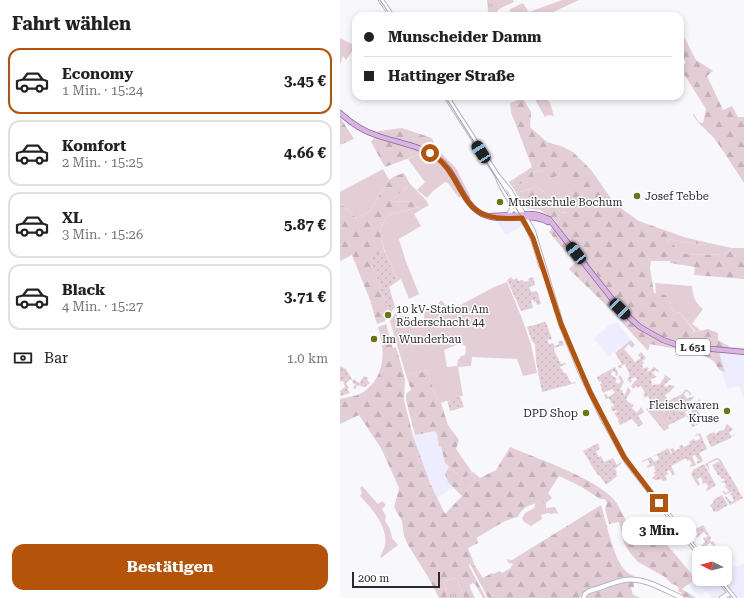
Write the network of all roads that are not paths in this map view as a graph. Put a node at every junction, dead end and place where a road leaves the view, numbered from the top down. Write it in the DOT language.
graph roads {
  1 [pos="381,0"];
  2 [pos="389,12"];
  3 [pos="449,100"];
  4 [pos="340,113"];
  5 [pos="497,176"];
  6 [pos="511,201"];
  7 [pos="508,214"];
  8 [pos="489,216"];
  9 [pos="522,216"];
  10 [pos="558,230"];
  11 [pos="744,352"];
  12 [pos="693,546"];
  13 [pos="724,586"];
  14 [pos="730,593"];
  15 [pos="584,598"];
  16 [pos="682,598"];
  17 [pos="722,598"];
  18 [pos="734,598"];
  1 -- 2 [label="street"];
  3 -- 5 [label="street"];
  4 -- 8 [label="main road, L 651"];
  5 -- 6 [label="street"];
  5 -- 9 [label="street"];
  6 -- 7 [label="street"];
  6 -- 9 [label="street"];
  7 -- 8 [label="main road, L 651"];
  7 -- 9 [label="main road, L 651"];
  8 -- 9 [label="main road, L 651"];
  9 -- 10 [label="main road, L 651"];
  9 -- 10 [label="main road, L 651"];
  9 -- 12 [label="street"];
  10 -- 11 [label="main road, L 651"];
  13 -- 14 [label="street"];
  14 -- 17 [label="street"];
  14 -- 18 [label="street"];
  15 -- 16 [label="street"];
}
